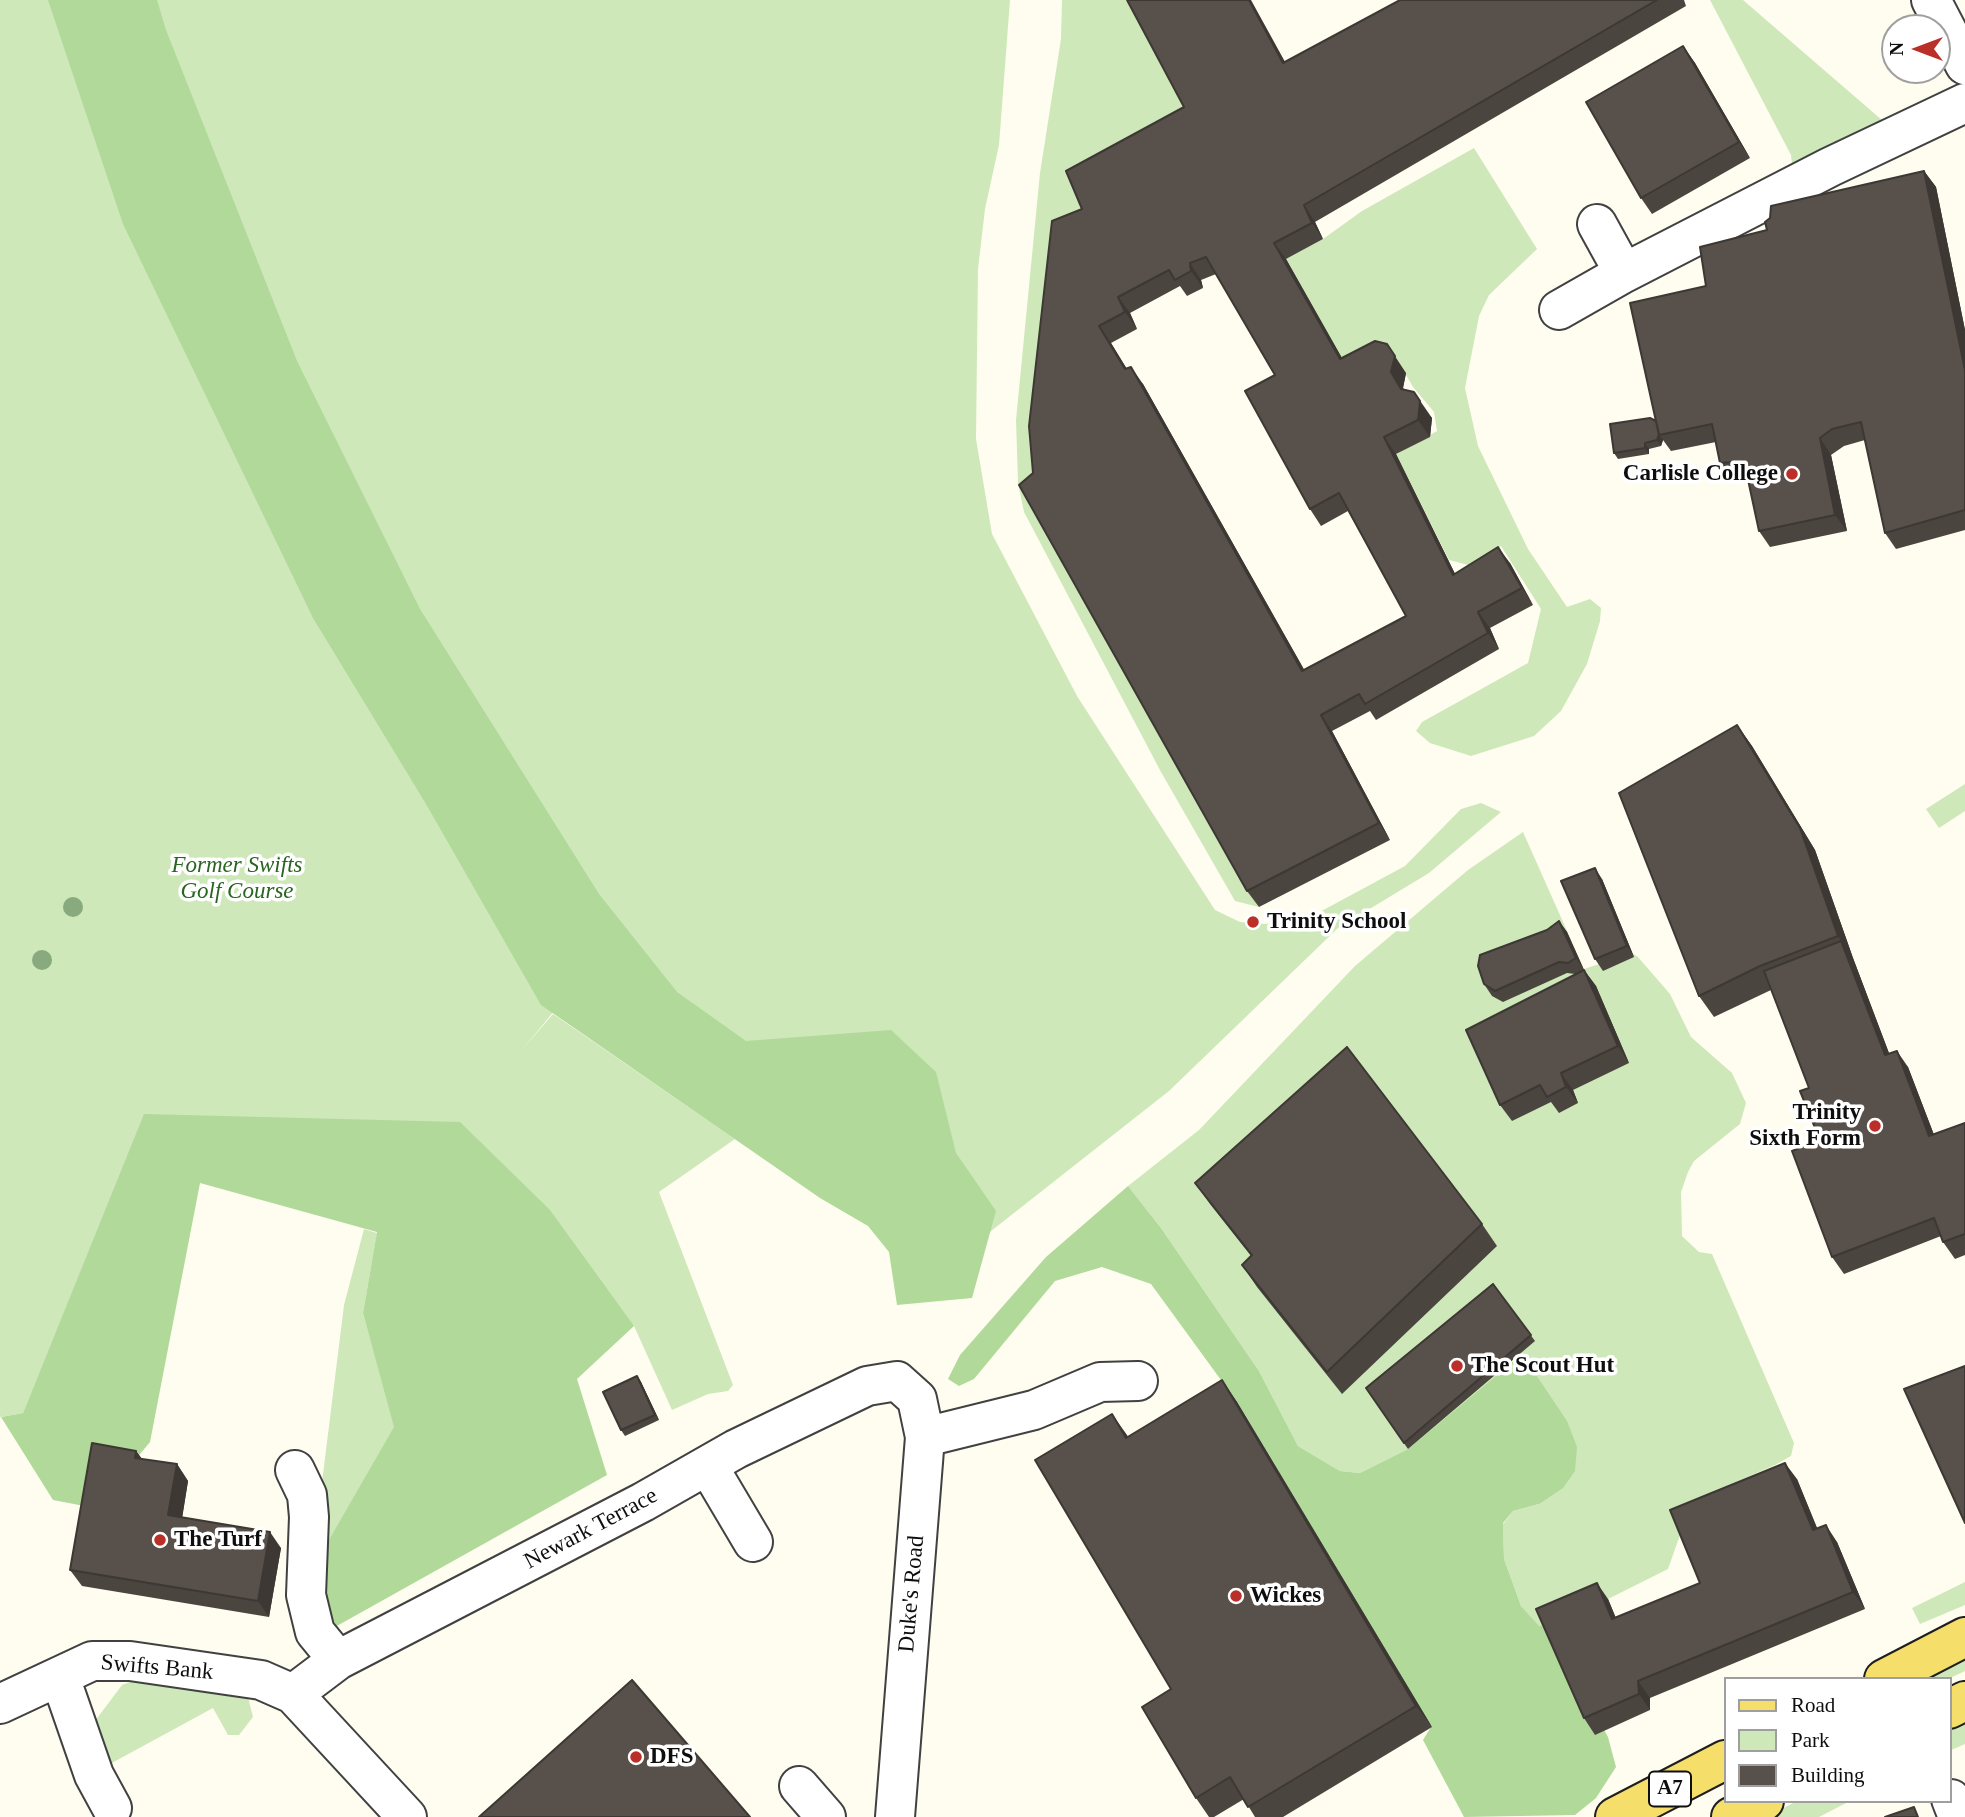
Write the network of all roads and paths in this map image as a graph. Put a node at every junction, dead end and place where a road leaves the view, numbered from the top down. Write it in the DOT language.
graph roads {
  1 [pos="1931,0"];
  2 [pos="1964,60"];
  3 [pos="1965,103"];
  4 [pos="1597,224"];
  5 [pos="1624,273"];
  6 [pos="1559,310"];
  7 [pos="897,1381"];
  8 [pos="1138,1381"];
  9 [pos="925,1437"];
  10 [pos="708,1466"];
  11 [pos="295,1470"];
  12 [pos="753,1542"];
  13 [pos="1965,1637"];
  14 [pos="338,1660"];
  15 [pos="60,1677"];
  16 [pos="1888,1677"];
  17 [pos="293,1695"];
  18 [pos="0,1704"];
  19 [pos="1724,1761"];
  20 [pos="799,1787"];
  21 [pos="1760,1803"];
  22 [pos="113,1808"];
  23 [pos="407,1817"];
  24 [pos="826,1817"];
  25 [pos="895,1817"];
  26 [pos="1615,1817"];
  27 [pos="1731,1817"];
  1 -- 2 [label="street"];
  3 -- 5 [label="street"];
  4 -- 5 [label="street"];
  5 -- 6 [label="street"];
  7 -- 9 [label="street, Duke's Road"];
  7 -- 10 [label="street, Newark Terrace"];
  8 -- 9 [label="street"];
  9 -- 25 [label="street, Duke's Road"];
  10 -- 12 [label="street"];
  10 -- 14 [label="street, Newark Terrace"];
  11 -- 14 [label="street"];
  13 -- 16 [label="main road"];
  14 -- 17 [label="street, Newark Terrace"];
  15 -- 17 [label="street, Swifts Bank"];
  15 -- 18 [label="street, Swifts Bank"];
  15 -- 22 [label="street"];
  17 -- 23 [label="street"];
  19 -- 26 [label="main road, A7"];
  20 -- 24 [label="street"];
  21 -- 27 [label="main road"];
}
